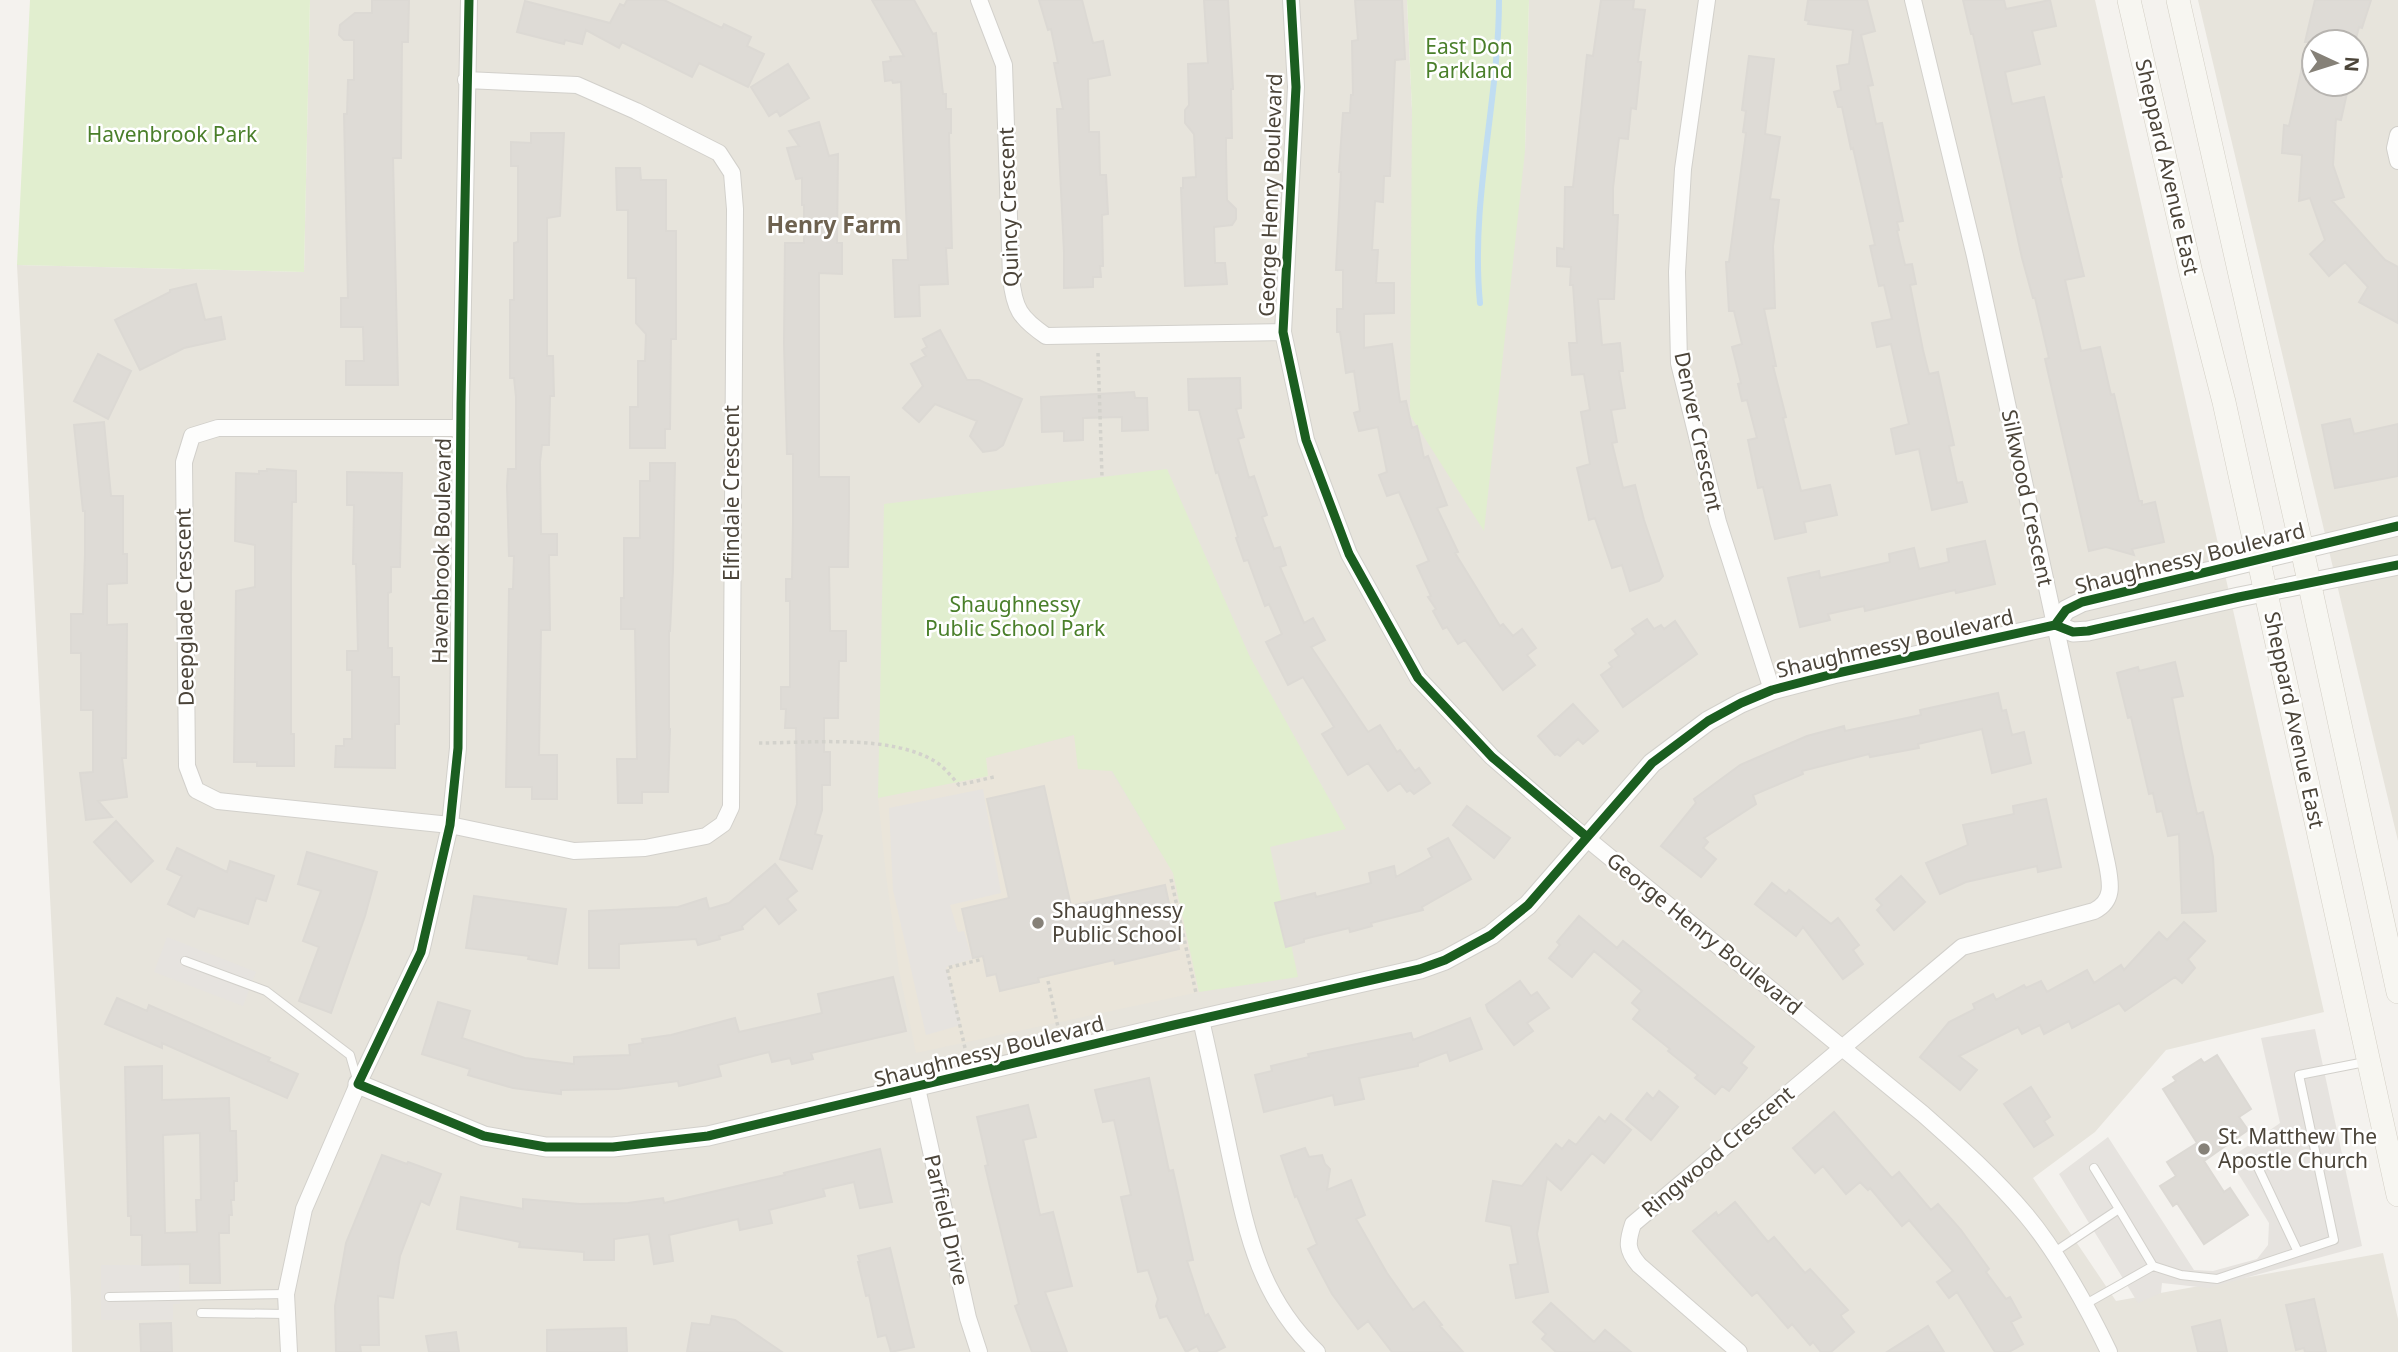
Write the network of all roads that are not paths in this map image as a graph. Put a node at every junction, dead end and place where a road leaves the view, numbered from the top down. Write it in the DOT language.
graph roads {
  1 [pos="469,0"];
  2 [pos="978,0"];
  3 [pos="1291,0"];
  4 [pos="1707,0"];
  5 [pos="1913,0"];
  6 [pos="2129,0"];
  7 [pos="2178,0"];
  8 [pos="466,80"];
  9 [pos="2398,135"];
  10 [pos="2398,161"];
  11 [pos="1283,332"];
  12 [pos="461,428"];
  13 [pos="2398,526"];
  14 [pos="2302,549"];
  15 [pos="2259,559"];
  16 [pos="2398,565"];
  17 [pos="2309,583"];
  18 [pos="2266,592"];
  19 [pos="2055,625"];
  20 [pos="1772,690"];
  21 [pos="450,825"];
  22 [pos="1587,837"];
  23 [pos="185,961"];
  24 [pos="2398,992"];
  25 [pos="1201,1020"];
  26 [pos="1843,1048"];
  27 [pos="2368,1061"];
  28 [pos="358,1084"];
  29 [pos="916,1088"];
  30 [pos="2254,1159"];
  31 [pos="2094,1168"];
  32 [pos="2398,1195"];
  33 [pos="2119,1209"];
  34 [pos="2298,1252"];
  35 [pos="2053,1253"];
  36 [pos="2153,1266"];
  37 [pos="286,1294"];
  38 [pos="109,1297"];
  39 [pos="2084,1305"];
  40 [pos="201,1313"];
  41 [pos="286,1314"];
  42 [pos="289,1352"];
  43 [pos="979,1352"];
  44 [pos="1317,1352"];
  45 [pos="1739,1352"];
  46 [pos="2109,1352"];
  1 -- 8 [label="street, Havenbrook Boulevard"];
  2 -- 11 [label="street, Quincy Crescent"];
  3 -- 11 [label="street, George Henry Boulevard"];
  4 -- 20 [label="street, Denver Crescent"];
  5 -- 19 [label="street, Silkwood Crescent"];
  6 -- 15 [label="main road, Sheppard Avenue East"];
  7 -- 14 [label="main road, Sheppard Avenue East"];
  8 -- 12 [label="street, Havenbrook Boulevard"];
  8 -- 21 [label="street, Elfindale Crescent"];
  9 -- 10 [label="street"];
  11 -- 22 [label="street, George Henry Boulevard"];
  12 -- 21 [label="street, Havenbrook Boulevard"];
  12 -- 21 [label="street, Deepglade Crescent"];
  13 -- 14 [label="street, Shaughnessy Boulevard"];
  14 -- 15 [label="street, Shaughnessy Boulevard"];
  14 -- 17 [label="main road, Sheppard Avenue East"];
  15 -- 18 [label="main road, Sheppard Avenue East"];
  15 -- 19 [label="street, Shaughnessy Boulevard"];
  16 -- 17 [label="street"];
  17 -- 18 [label="street"];
  17 -- 24 [label="main road, Sheppard Avenue East"];
  18 -- 19 [label="street"];
  18 -- 27 [label="main road, Sheppard Avenue East"];
  19 -- 20 [label="street, Shaughmessy Boulevard"];
  19 -- 26 [label="street, Silkwood Crescent"];
  20 -- 22 [label="street, Shaughmessy Boulevard"];
  21 -- 28 [label="street, Havenbrook Boulevard"];
  22 -- 25 [label="street, Shaughnessy Boulevard"];
  22 -- 26 [label="street, George Henry Boulevard"];
  23 -- 28 [label="lane"];
  25 -- 29 [label="street, Shaughnessy Boulevard"];
  25 -- 44 [label="street"];
  26 -- 35 [label="street, George Henry Boulevard"];
  26 -- 45 [label="street, Ringwood Crescent"];
  27 -- 32 [label="main road, Sheppard Avenue East"];
  27 -- 34 [label="lane"];
  28 -- 29 [label="street, Shaughnessy Boulevard"];
  28 -- 37 [label="street, Havenbrook Boulevard"];
  29 -- 43 [label="street, Parfield Drive"];
  30 -- 34 [label="lane"];
  31 -- 33 [label="lane"];
  33 -- 35 [label="lane"];
  33 -- 36 [label="lane"];
  34 -- 36 [label="lane"];
  35 -- 39 [label="street, George Henry Boulevard"];
  36 -- 39 [label="lane"];
  37 -- 38 [label="lane"];
  37 -- 41 [label="street, Havenbrook Boulevard"];
  39 -- 46 [label="street, George Henry Boulevard"];
  40 -- 41 [label="lane"];
  41 -- 42 [label="street, Havenbrook Boulevard"];
}
